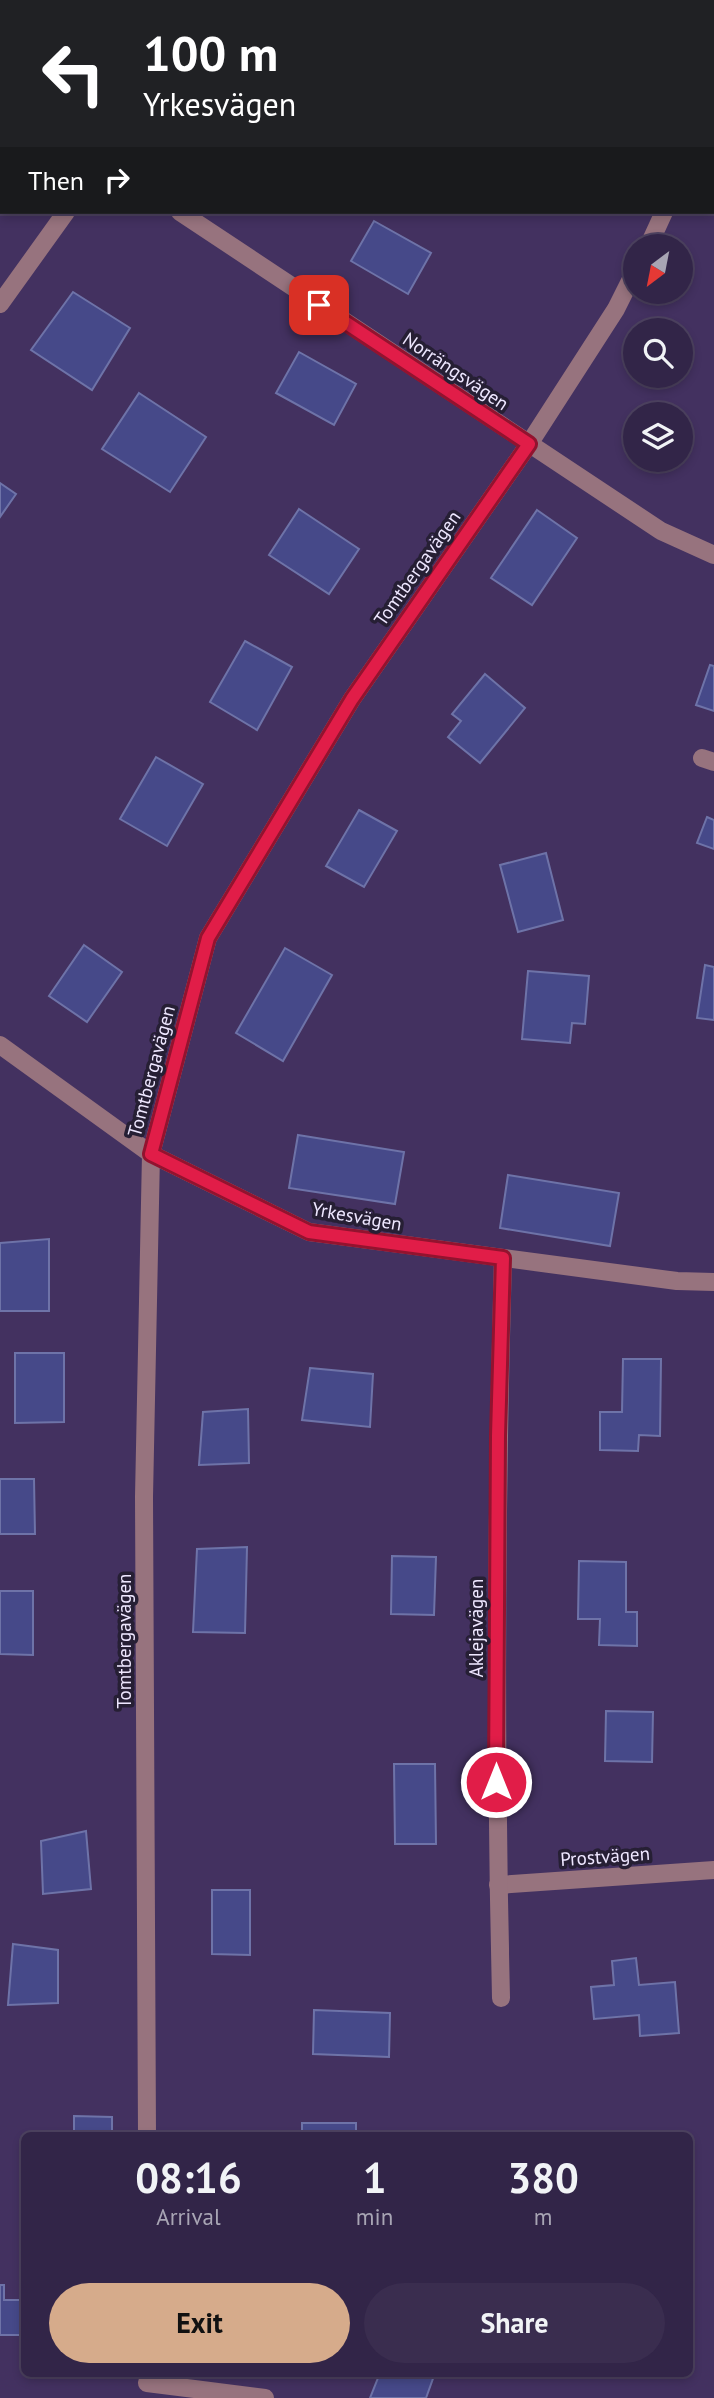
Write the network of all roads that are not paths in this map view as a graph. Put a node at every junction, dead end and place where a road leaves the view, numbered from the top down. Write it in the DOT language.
graph roads {
  1 [pos="65,214"];
  2 [pos="183,214"];
  3 [pos="663,214"];
  4 [pos="654,234"];
  5 [pos="623,295"];
  6 [pos="0,304"];
  7 [pos="529,444"];
  8 [pos="714,555"];
  9 [pos="0,1045"];
  10 [pos="151,1154"];
  11 [pos="503,1258"];
  12 [pos="714,1282"];
  13 [pos="714,1870"];
  14 [pos="498,1885"];
  15 [pos="500,1998"];
  16 [pos="146,2132"];
  17 [pos="147,2385"];
  18 [pos="265,2398"];
  1 -- 6 [label="street"];
  2 -- 7 [label="street, Norrängsvägen"];
  3 -- 4 [label="street"];
  5 -- 7 [label="street, Tomtbergavägen"];
  7 -- 8 [label="street, Norrängsvägen"];
  7 -- 10 [label="street, Tomtbergavägen"];
  9 -- 10 [label="street, Yrkesvägen"];
  10 -- 11 [label="street, Yrkesvägen"];
  10 -- 16 [label="street, Tomtbergavägen"];
  11 -- 12 [label="street, Yrkesvägen"];
  11 -- 14 [label="street, Aklejavägen"];
  13 -- 14 [label="street, Prostvägen"];
  14 -- 15 [label="street, Aklejavägen"];
  17 -- 18 [label="street"];
}
